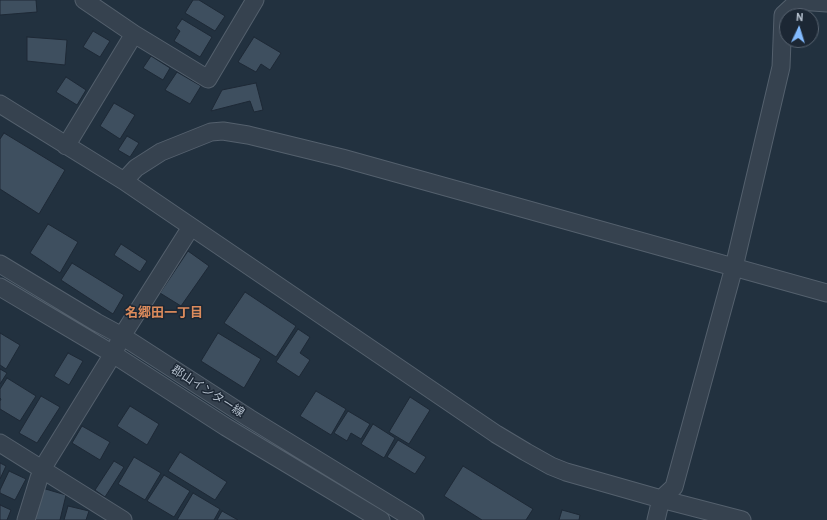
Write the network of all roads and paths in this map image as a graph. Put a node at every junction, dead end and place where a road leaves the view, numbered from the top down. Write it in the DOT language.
graph roads {
  1 [pos="84,0"];
  2 [pos="255,0"];
  3 [pos="827,3"];
  4 [pos="134,34"];
  5 [pos="0,104"];
  6 [pos="66,146"];
  7 [pos="124,181"];
  8 [pos="192,227"];
  9 [pos="0,264"];
  10 [pos="734,267"];
  11 [pos="0,287"];
  12 [pos="827,293"];
  13 [pos="122,336"];
  14 [pos="113,354"];
  15 [pos="0,443"];
  16 [pos="43,470"];
  17 [pos="661,499"];
  18 [pos="26,520"];
  19 [pos="123,520"];
  20 [pos="380,520"];
  21 [pos="415,520"];
  22 [pos="656,520"];
  23 [pos="742,520"];
  1 -- 4 [label="street"];
  2 -- 4 [label="street"];
  3 -- 10 [label="street"];
  4 -- 6 [label="street"];
  5 -- 6 [label="street"];
  6 -- 7 [label="street"];
  7 -- 8 [label="street"];
  7 -- 10 [label="street"];
  8 -- 13 [label="street"];
  8 -- 17 [label="street"];
  9 -- 13 [label="street, 郡山インター線"];
  10 -- 12 [label="street"];
  10 -- 17 [label="street"];
  11 -- 14 [label="street"];
  13 -- 14 [label="street"];
  13 -- 21 [label="street, 郡山インター線"];
  14 -- 16 [label="street"];
  14 -- 20 [label="street"];
  15 -- 16 [label="street"];
  16 -- 18 [label="street"];
  16 -- 19 [label="street"];
  17 -- 22 [label="street"];
  17 -- 23 [label="street"];
}
